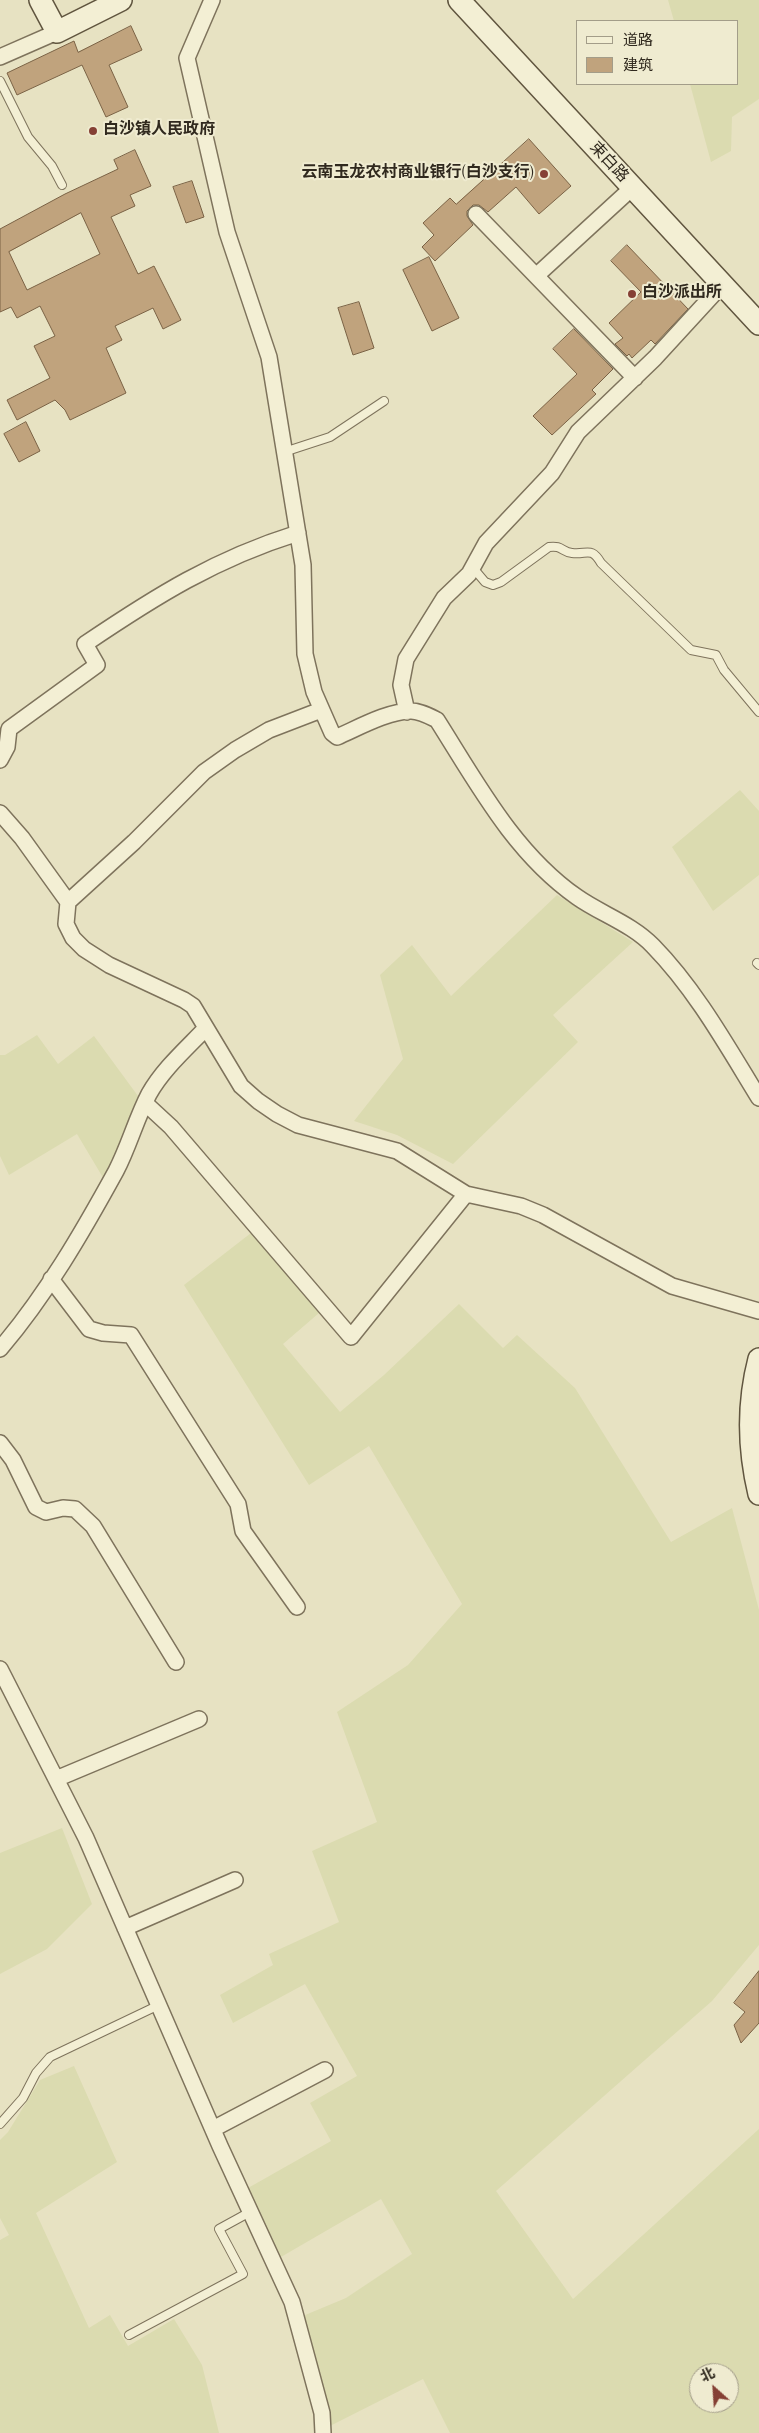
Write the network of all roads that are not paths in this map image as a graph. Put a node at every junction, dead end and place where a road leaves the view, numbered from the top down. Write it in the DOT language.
graph roads {
  1 [pos="40,0"];
  2 [pos="121,0"];
  3 [pos="212,0"];
  4 [pos="459,0"];
  5 [pos="57,32"];
  6 [pos="0,57"];
  7 [pos="0,81"];
  8 [pos="62,185"];
  9 [pos="632,188"];
  10 [pos="476,214"];
  11 [pos="536,276"];
  12 [pos="722,285"];
  13 [pos="759,324"];
  14 [pos="634,378"];
  15 [pos="384,401"];
  16 [pos="284,452"];
  17 [pos="298,533"];
  18 [pos="474,569"];
  19 [pos="321,710"];
  20 [pos="407,712"];
  21 [pos="759,712"];
  22 [pos="0,760"];
  23 [pos="0,813"];
  24 [pos="68,902"];
  25 [pos="206,1028"];
  26 [pos="759,1098"];
  27 [pos="145,1103"];
  28 [pos="466,1194"];
  29 [pos="51,1279"];
  30 [pos="759,1311"];
  31 [pos="0,1350"];
  32 [pos="759,1358"];
  33 [pos="0,1443"];
  34 [pos="759,1494"];
  35 [pos="297,1607"];
  36 [pos="176,1662"];
  37 [pos="0,1669"];
  38 [pos="199,1719"];
  39 [pos="56,1779"];
  40 [pos="235,1880"];
  41 [pos="125,1928"];
  42 [pos="159,2005"];
  43 [pos="325,2070"];
  44 [pos="0,2124"];
  45 [pos="213,2129"];
  46 [pos="250,2212"];
  47 [pos="129,2335"];
  48 [pos="323,2433"];
  1 -- 5 [label="main road"];
  2 -- 5 [label="main road"];
  3 -- 16 [label="street"];
  4 -- 9 [label="main road, 束白路"];
  5 -- 6 [label="street"];
  7 -- 8 [label="lane"];
  9 -- 11 [label="street"];
  9 -- 12 [label="main road, 束白路"];
  10 -- 11 [label="street"];
  11 -- 14 [label="street"];
  12 -- 13 [label="main road, 束白路"];
  12 -- 14 [label="street"];
  14 -- 18 [label="street"];
  15 -- 16 [label="lane"];
  16 -- 17 [label="street"];
  17 -- 19 [label="street"];
  17 -- 22 [label="street"];
  18 -- 20 [label="street"];
  18 -- 21 [label="lane"];
  19 -- 20 [label="street"];
  19 -- 24 [label="street"];
  20 -- 26 [label="street"];
  23 -- 24 [label="street"];
  24 -- 25 [label="street"];
  25 -- 27 [label="street"];
  25 -- 28 [label="street"];
  27 -- 28 [label="street"];
  27 -- 29 [label="street"];
  28 -- 30 [label="street"];
  29 -- 31 [label="street"];
  29 -- 35 [label="street"];
  32 -- 34 [label="main road"];
  33 -- 36 [label="street"];
  37 -- 39 [label="street"];
  38 -- 39 [label="street"];
  39 -- 41 [label="street"];
  40 -- 41 [label="street"];
  41 -- 42 [label="street"];
  42 -- 44 [label="lane"];
  42 -- 45 [label="street"];
  43 -- 45 [label="street"];
  45 -- 46 [label="street"];
  46 -- 47 [label="lane"];
  46 -- 48 [label="street"];
}
